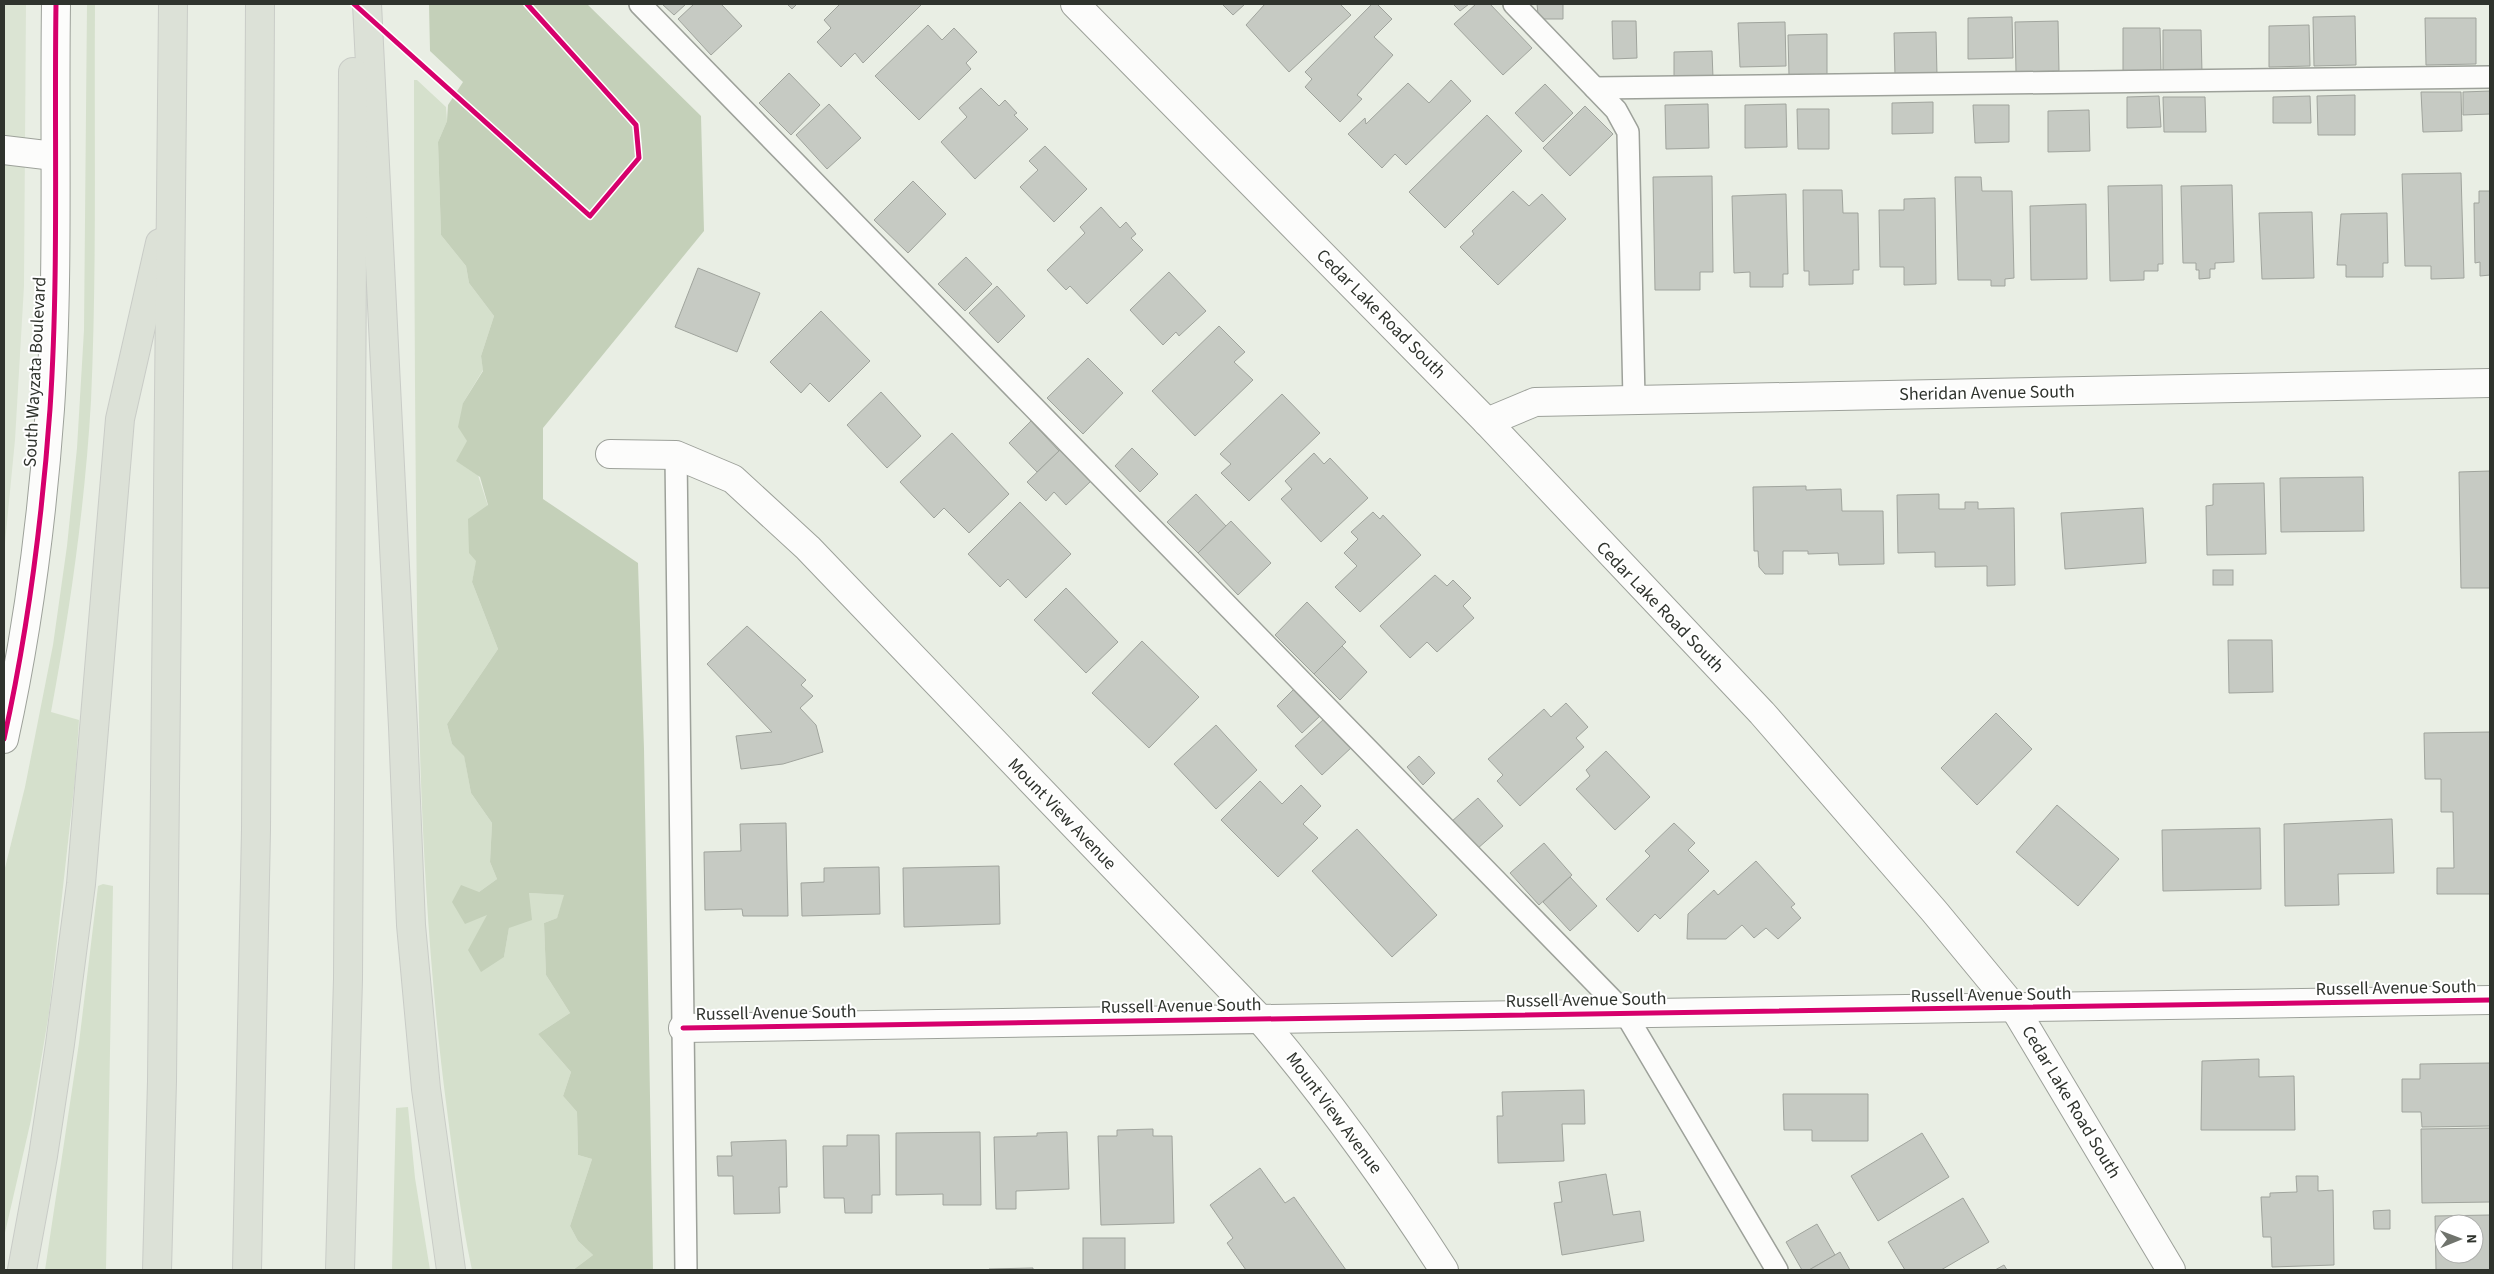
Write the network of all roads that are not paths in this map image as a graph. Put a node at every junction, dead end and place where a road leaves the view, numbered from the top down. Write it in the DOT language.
graph roads {
  1 [pos="56,4"];
  2 [pos="173,4"];
  3 [pos="260,4"];
  4 [pos="354,4"];
  5 [pos="367,4"];
  6 [pos="640,4"];
  7 [pos="1075,4"];
  8 [pos="1514,4"];
  9 [pos="2490,76"];
  10 [pos="1596,88"];
  11 [pos="4,150"];
  12 [pos="54,156"];
  13 [pos="172,193"];
  14 [pos="2490,384"];
  15 [pos="1634,399"];
  16 [pos="1487,422"];
  17 [pos="610,454"];
  18 [pos="676,455"];
  19 [pos="7,708"];
  20 [pos="4,739"];
  21 [pos="2490,1000"];
  22 [pos="2015,1009"];
  23 [pos="1625,1013"];
  24 [pos="1260,1019"];
  25 [pos="683,1028"];
  26 [pos="22,1270"];
  27 [pos="157,1270"];
  28 [pos="247,1270"];
  29 [pos="340,1270"];
  30 [pos="451,1270"];
  31 [pos="686,1270"];
  32 [pos="1444,1270"];
  33 [pos="1777,1270"];
  34 [pos="2170,1270"];
  1 -- 12 [label="street, South Wayzata Boulevard"];
  2 -- 13 [label="highway"];
  3 -- 28 [label="highway"];
  4 -- 29 [label="highway"];
  5 -- 30 [label="highway"];
  6 -- 23 [label="lane"];
  7 -- 16 [label="street, Cedar Lake Road South"];
  8 -- 10 [label="lane"];
  9 -- 10 [label="lane"];
  10 -- 15 [label="lane"];
  11 -- 12 [label="street"];
  12 -- 19 [label="street, South Wayzata Boulevard"];
  13 -- 26 [label="highway"];
  13 -- 27 [label="highway"];
  14 -- 15 [label="street, Sheridan Avenue South"];
  15 -- 16 [label="street, Sheridan Avenue South"];
  16 -- 22 [label="street, Cedar Lake Road South"];
  17 -- 18 [label="street, Mount View Avenue"];
  18 -- 24 [label="street, Mount View Avenue"];
  18 -- 25 [label="lane"];
  19 -- 20 [label="street, South Wayzata Boulevard"];
  21 -- 22 [label="street, Russell Avenue South"];
  22 -- 23 [label="street, Russell Avenue South"];
  22 -- 34 [label="street, Cedar Lake Road South"];
  23 -- 24 [label="street, Russell Avenue South"];
  23 -- 33 [label="lane"];
  24 -- 25 [label="street, Russell Avenue South"];
  24 -- 32 [label="street, Mount View Avenue"];
  25 -- 31 [label="lane"];
}
